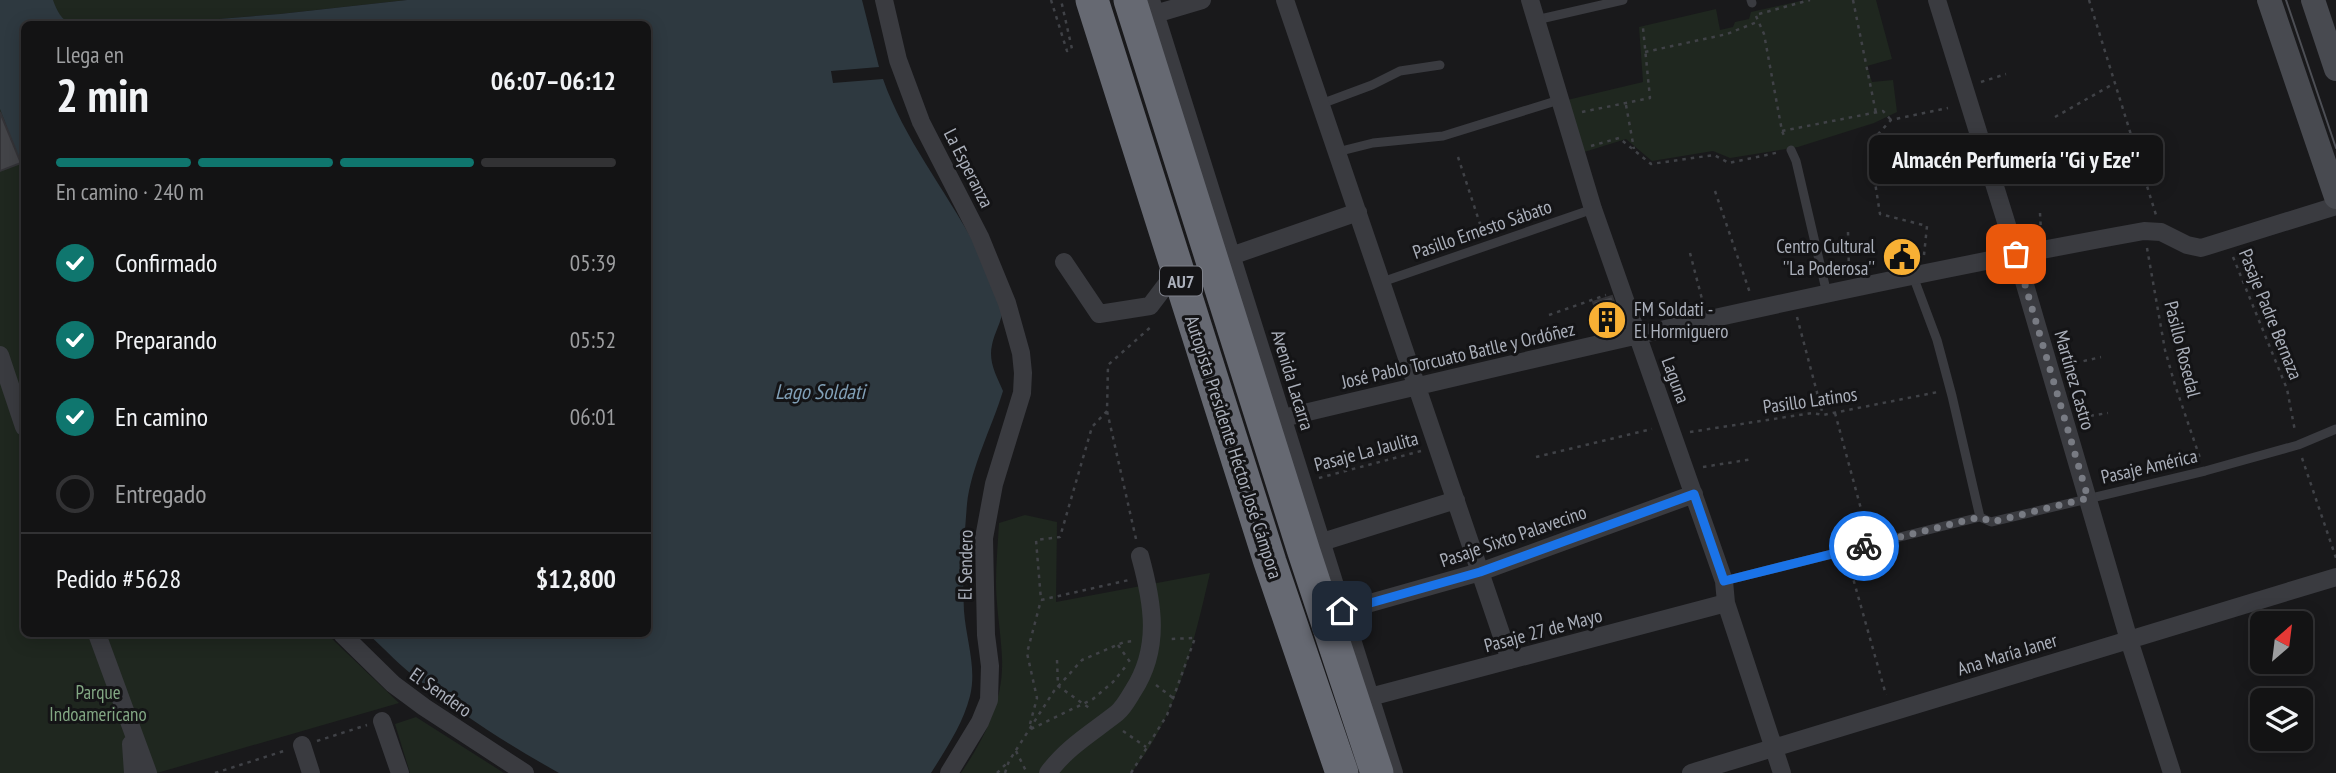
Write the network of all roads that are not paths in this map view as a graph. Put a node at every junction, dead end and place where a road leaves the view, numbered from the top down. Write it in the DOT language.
graph roads {
  1 [pos="884,0"];
  2 [pos="1092,0"];
  3 [pos="1202,0"];
  4 [pos="1285,0"];
  5 [pos="1530,0"];
  6 [pos="1623,0"];
  7 [pos="1937,0"];
  8 [pos="2269,0"];
  9 [pos="2313,0"];
  10 [pos="1145,5"];
  11 [pos="1536,20"];
  12 [pos="1440,65"];
  13 [pos="2336,69"];
  14 [pos="1321,104"];
  15 [pos="1561,108"];
  16 [pos="1791,150"];
  17 [pos="1337,152"];
  18 [pos="2336,197"];
  19 [pos="2336,206"];
  20 [pos="1593,209"];
  21 [pos="1358,212"];
  22 [pos="2016,254"];
  23 [pos="1231,256"];
  24 [pos="1064,262"];
  25 [pos="1178,269"];
  26 [pos="1913,276"];
  27 [pos="1382,282"];
  28 [pos="1827,294"];
  29 [pos="1638,335"];
  30 [pos="1021,353"];
  31 [pos="0,355"];
  32 [pos="1417,386"];
  33 [pos="21,417"];
  34 [pos="1283,418"];
  35 [pos="2336,429"];
  36 [pos="1694,494"];
  37 [pos="2088,498"];
  38 [pos="1456,500"];
  39 [pos="1980,517"];
  40 [pos="1313,547"];
  41 [pos="1140,556"];
  42 [pos="1480,572"];
  43 [pos="2336,577"];
  44 [pos="1724,581"];
  45 [pos="1726,603"];
  46 [pos="1342,611"];
  47 [pos="98,637"];
  48 [pos="345,637"];
  49 [pos="2129,640"];
  50 [pos="1510,660"];
  51 [pos="1370,697"];
  52 [pos="382,720"];
  53 [pos="129,724"];
  54 [pos="302,745"];
  55 [pos="1775,747"];
  56 [pos="134,773"];
  57 [pos="148,773"];
  58 [pos="312,773"];
  59 [pos="400,773"];
  60 [pos="525,773"];
  61 [pos="950,773"];
  62 [pos="1048,773"];
  63 [pos="1342,773"];
  64 [pos="1377,773"];
  65 [pos="1394,773"];
  66 [pos="1691,773"];
  67 [pos="1782,773"];
  68 [pos="2172,773"];
  1 -- 30 [label="street, La Esperanza"];
  2 -- 25 [label="highway, Autopista Presidente Héctor José Cámpora / AU7"];
  3 -- 10 [label="street"];
  4 -- 14 [label="street"];
  5 -- 11 [label="street, Laguna"];
  6 -- 11 [label="lane"];
  7 -- 22 [label="street, Martínez Castro"];
  8 -- 18 [label="main road"];
  9 -- 13 [label="main road"];
  10 -- 23 [label="street, Avenida Lacarra"];
  10 -- 40 [label="highway, Autopista Presidente Héctor José Cámpora / AU7"];
  11 -- 15 [label="street, Laguna"];
  12 -- 14 [label="lane"];
  14 -- 17 [label="street"];
  15 -- 17 [label="lane"];
  15 -- 20 [label="street, Laguna"];
  16 -- 28 [label="lane"];
  17 -- 21 [label="street"];
  19 -- 22 [label="street, José Pablo Torcuato Batlle y Ordóñez"];
  20 -- 27 [label="lane, Pasillo Ernesto Sábato"];
  20 -- 29 [label="street, Laguna"];
  21 -- 23 [label="street"];
  21 -- 27 [label="street"];
  22 -- 26 [label="street, José Pablo Torcuato Batlle y Ordóñez"];
  22 -- 37 [label="street, Martínez Castro"];
  23 -- 34 [label="street, Avenida Lacarra"];
  24 -- 25 [label="street"];
  25 -- 63 [label="highway, Autopista Presidente Héctor José Cámpora / AU7"];
  26 -- 28 [label="street, José Pablo Torcuato Batlle y Ordóñez"];
  26 -- 39 [label="lane"];
  27 -- 32 [label="street"];
  28 -- 29 [label="street, José Pablo Torcuato Batlle y Ordóñez"];
  29 -- 32 [label="street, José Pablo Torcuato Batlle y Ordóñez"];
  29 -- 36 [label="street, Laguna"];
  30 -- 61 [label="street, El Sendero"];
  31 -- 33 [label="street"];
  32 -- 34 [label="street, José Pablo Torcuato Batlle y Ordóñez"];
  32 -- 38 [label="street"];
  34 -- 40 [label="street, Avenida Lacarra"];
  35 -- 37 [label="lane, Pasaje América"];
  36 -- 42 [label="street, Pasaje Sixto Palavecino"];
  36 -- 44 [label="street, Laguna"];
  37 -- 39 [label="lane, Pasaje América"];
  37 -- 49 [label="street, Martínez Castro"];
  38 -- 40 [label="street"];
  38 -- 42 [label="street"];
  39 -- 44 [label="lane, Pasaje América"];
  40 -- 46 [label="street, Avenida Lacarra"];
  40 -- 64 [label="highway, Autopista Presidente Héctor José Cámpora / AU7"];
  41 -- 62 [label="street"];
  42 -- 46 [label="street, Pasaje Sixto Palavecino"];
  42 -- 50 [label="street"];
  43 -- 49 [label="street, Ana María Janer"];
  44 -- 45 [label="street, Laguna"];
  45 -- 50 [label="street, Pasaje 27 de Mayo"];
  45 -- 55 [label="street, Laguna"];
  46 -- 51 [label="street, Avenida Lacarra"];
  47 -- 53 [label="street"];
  48 -- 60 [label="street, El Sendero"];
  49 -- 55 [label="street, Ana María Janer"];
  49 -- 68 [label="street, Martínez Castro"];
  50 -- 51 [label="street, Pasaje 27 de Mayo"];
  51 -- 65 [label="street, Avenida Lacarra"];
  52 -- 59 [label="street"];
  53 -- 56 [label="street"];
  53 -- 57 [label="street"];
  54 -- 58 [label="street"];
  55 -- 66 [label="street, Ana María Janer"];
  55 -- 67 [label="street, Laguna"];
}
